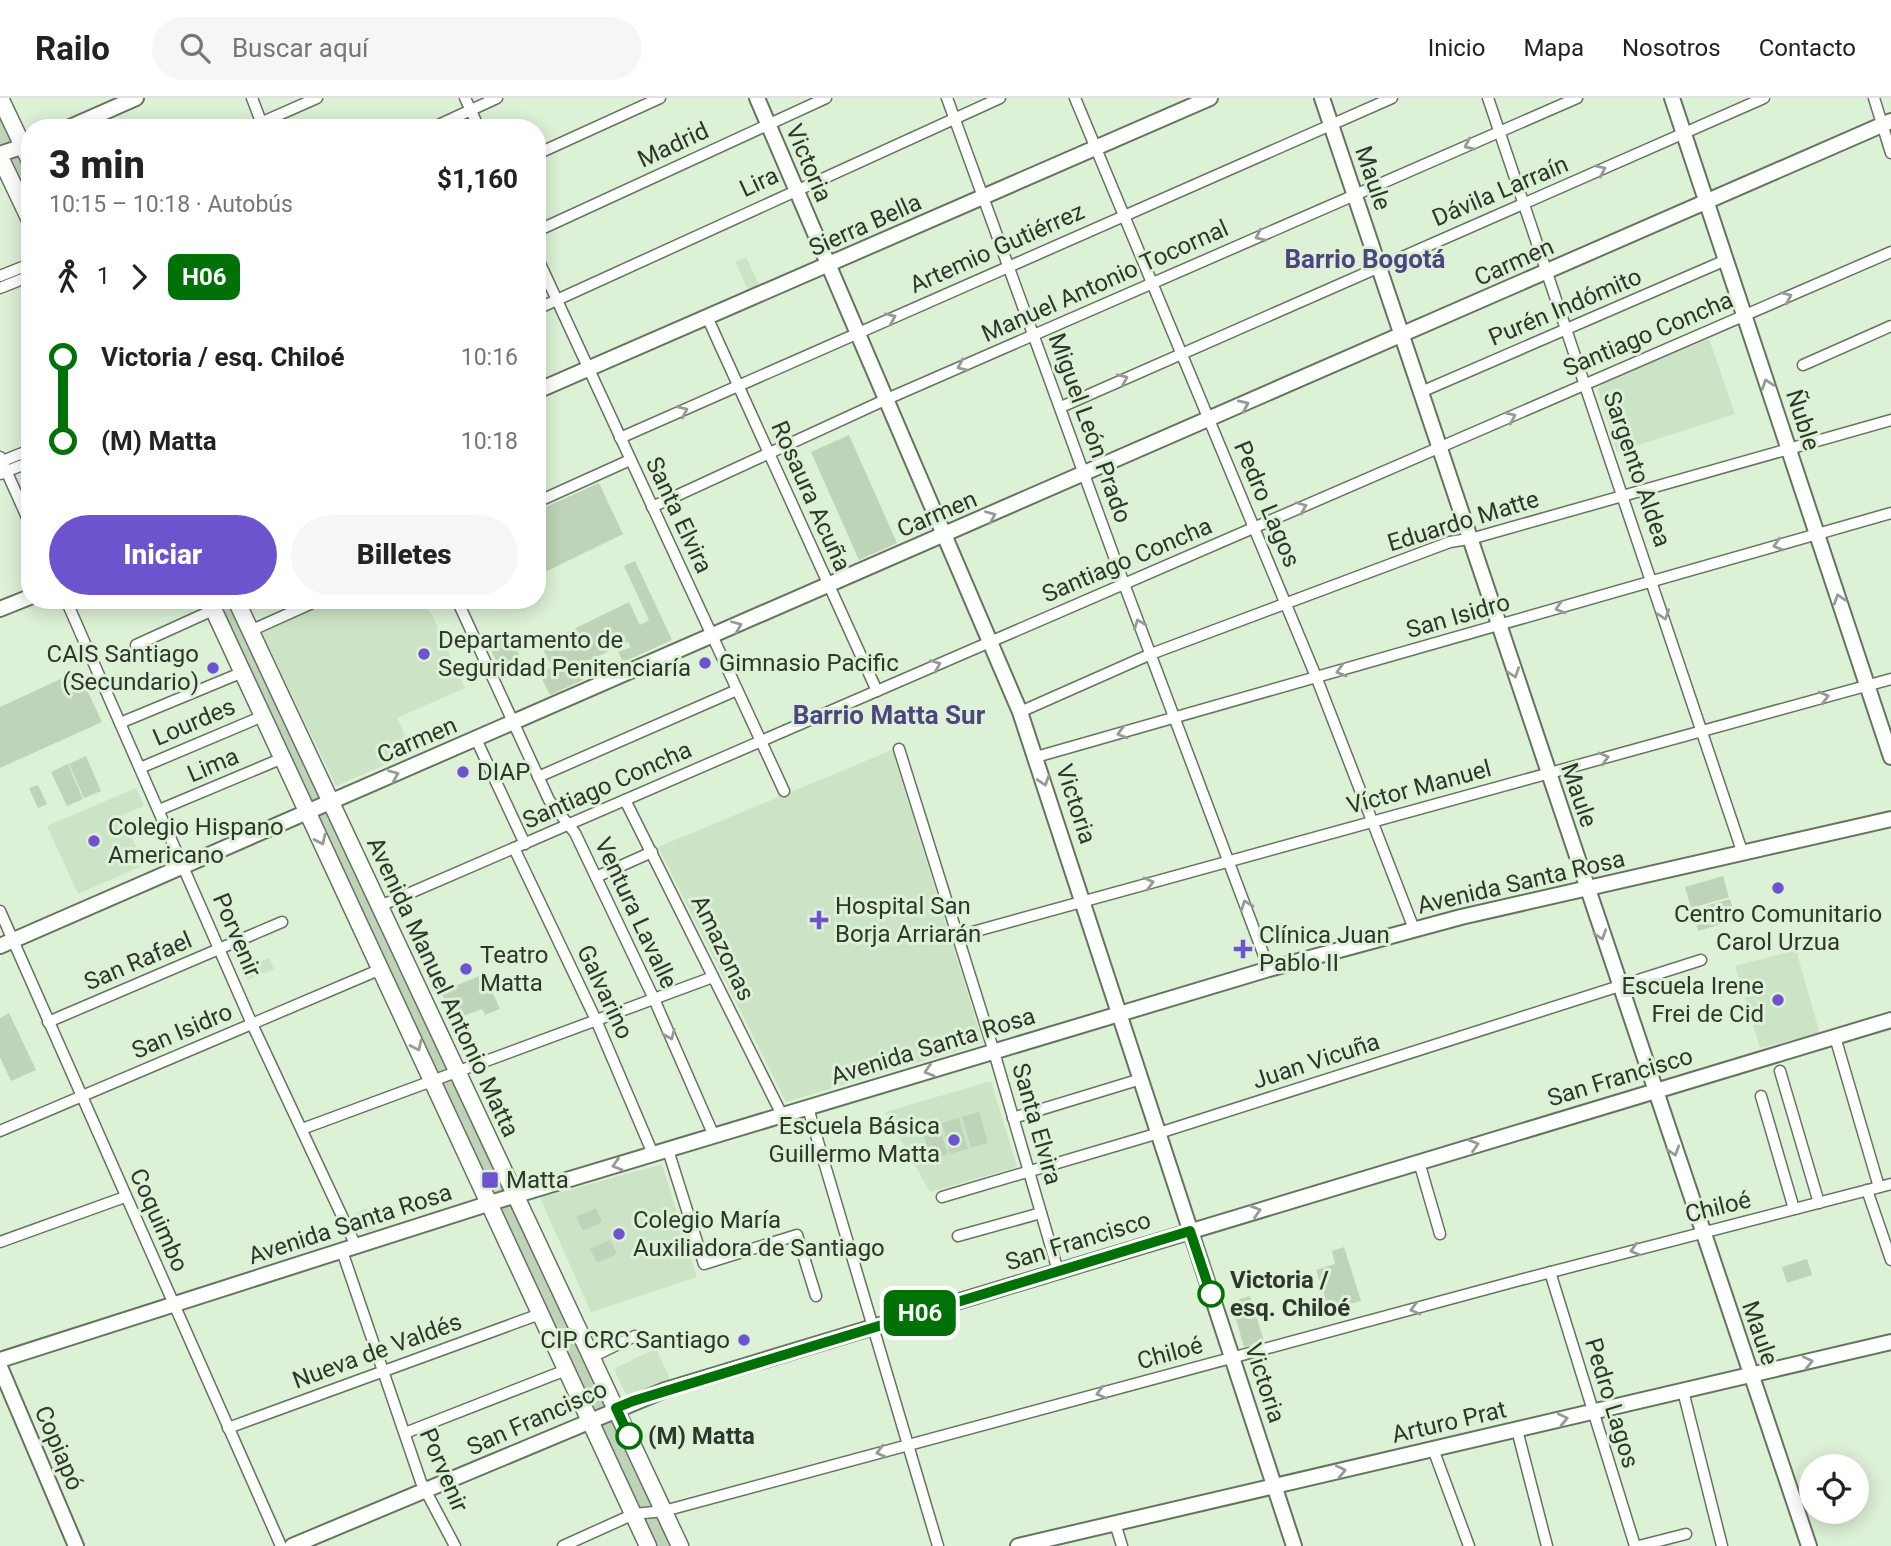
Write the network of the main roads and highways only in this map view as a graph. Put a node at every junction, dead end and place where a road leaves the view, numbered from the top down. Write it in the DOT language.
graph roads {
  1 [pos="136,98"];
  2 [pos="757,98"];
  3 [pos="1210,98"];
  4 [pos="1322,98"];
  5 [pos="1672,98"];
  6 [pos="0,99"];
  7 [pos="88,119"];
  8 [pos="1887,123"];
  9 [pos="21,138"];
  10 [pos="21,152"];
  11 [pos="0,155"];
  12 [pos="21,200"];
  13 [pos="1707,203"];
  14 [pos="829,266"];
  15 [pos="1402,336"];
  16 [pos="546,388"];
  17 [pos="946,535"];
  18 [pos="21,601"];
  19 [pos="0,609"];
  20 [pos="213,609"];
  21 [pos="240,609"];
  22 [pos="1891,757"];
  23 [pos="331,802"];
  24 [pos="308,812"];
  25 [pos="1891,819"];
  26 [pos="1587,891"];
  27 [pos="6,943"];
  28 [pos="398,945"];
  29 [pos="378,962"];
  30 [pos="1120,1014"];
  31 [pos="1891,1020"];
  32 [pos="1654,1091"];
  33 [pos="517,1195"];
  34 [pos="490,1203"];
  35 [pos="1190,1231"];
  36 [pos="1891,1342"];
  37 [pos="0,1360"];
  38 [pos="0,1367"];
  39 [pos="1750,1375"];
  40 [pos="616,1408"];
  41 [pos="590,1421"];
  42 [pos="1275,1486"];
  43 [pos="76,1546"];
  44 [pos="292,1546"];
  45 [pos="648,1546"];
  46 [pos="680,1546"];
  47 [pos="1018,1546"];
  48 [pos="1294,1546"];
  49 [pos="1809,1546"];
  1 -- 7 [label="main road"];
  2 -- 14 [label="main road, Victoria"];
  3 -- 14 [label="main road, Sierra Bella"];
  4 -- 15 [label="main road, Maule"];
  5 -- 13 [label="main road, Ñuble"];
  6 -- 9 [label="main road"];
  8 -- 13 [label="main road, Carmen"];
  10 -- 11 [label="main road"];
  11 -- 12 [label="main road"];
  13 -- 15 [label="main road, Carmen"];
  22 -- 13 [label="main road, Ñuble, one-way"];
  14 -- 16 [label="main road, Sierra Bella"];
  14 -- 17 [label="main road, Victoria"];
  17 -- 15 [label="main road, Carmen, one-way"];
  15 -- 26 [label="main road, Maule, one-way"];
  23 -- 17 [label="main road, Carmen, one-way"];
  17 -- 30 [label="main road, Victoria, one-way"];
  18 -- 19 [label="main road"];
  20 -- 24 [label="main road, Avenida Manuel Antonio Matta"];
  21 -- 23 [label="main road, Avenida Manuel Antonio Matta"];
  23 -- 24 [label="main road, Carmen"];
  23 -- 28 [label="main road, Avenida Manuel Antonio Matta"];
  24 -- 27 [label="main road, Carmen"];
  24 -- 29 [label="main road, Avenida Manuel Antonio Matta, one-way"];
  25 -- 26 [label="main road, Avenida Santa Rosa"];
  26 -- 30 [label="main road, Avenida Santa Rosa"];
  26 -- 32 [label="main road, Maule, one-way"];
  28 -- 29 [label="main road"];
  28 -- 33 [label="main road, Avenida Manuel Antonio Matta"];
  29 -- 34 [label="main road, Avenida Manuel Antonio Matta, one-way"];
  30 -- 33 [label="main road, Avenida Santa Rosa, one-way"];
  30 -- 35 [label="main road, Victoria"];
  31 -- 32 [label="main road, San Francisco"];
  35 -- 32 [label="main road, San Francisco, one-way"];
  32 -- 39 [label="main road, Maule, one-way"];
  33 -- 34 [label="main road, Avenida Santa Rosa"];
  33 -- 40 [label="main road, Avenida Manuel Antonio Matta"];
  34 -- 37 [label="main road, Avenida Santa Rosa"];
  34 -- 41 [label="main road, Avenida Manuel Antonio Matta"];
  35 -- 40 [label="main road, San Francisco"];
  35 -- 42 [label="main road, Victoria"];
  39 -- 36 [label="main road, Arturo Prat, one-way"];
  38 -- 43 [label="main road, Copiapó"];
  42 -- 39 [label="main road, Arturo Prat, one-way"];
  39 -- 49 [label="main road, Maule"];
  40 -- 41 [label="main road, San Francisco"];
  40 -- 46 [label="main road, Avenida Manuel Antonio Matta"];
  41 -- 44 [label="main road, San Francisco"];
  41 -- 45 [label="main road, Avenida Manuel Antonio Matta"];
  42 -- 47 [label="main road, Arturo Prat"];
  42 -- 48 [label="main road, Victoria"];
}
